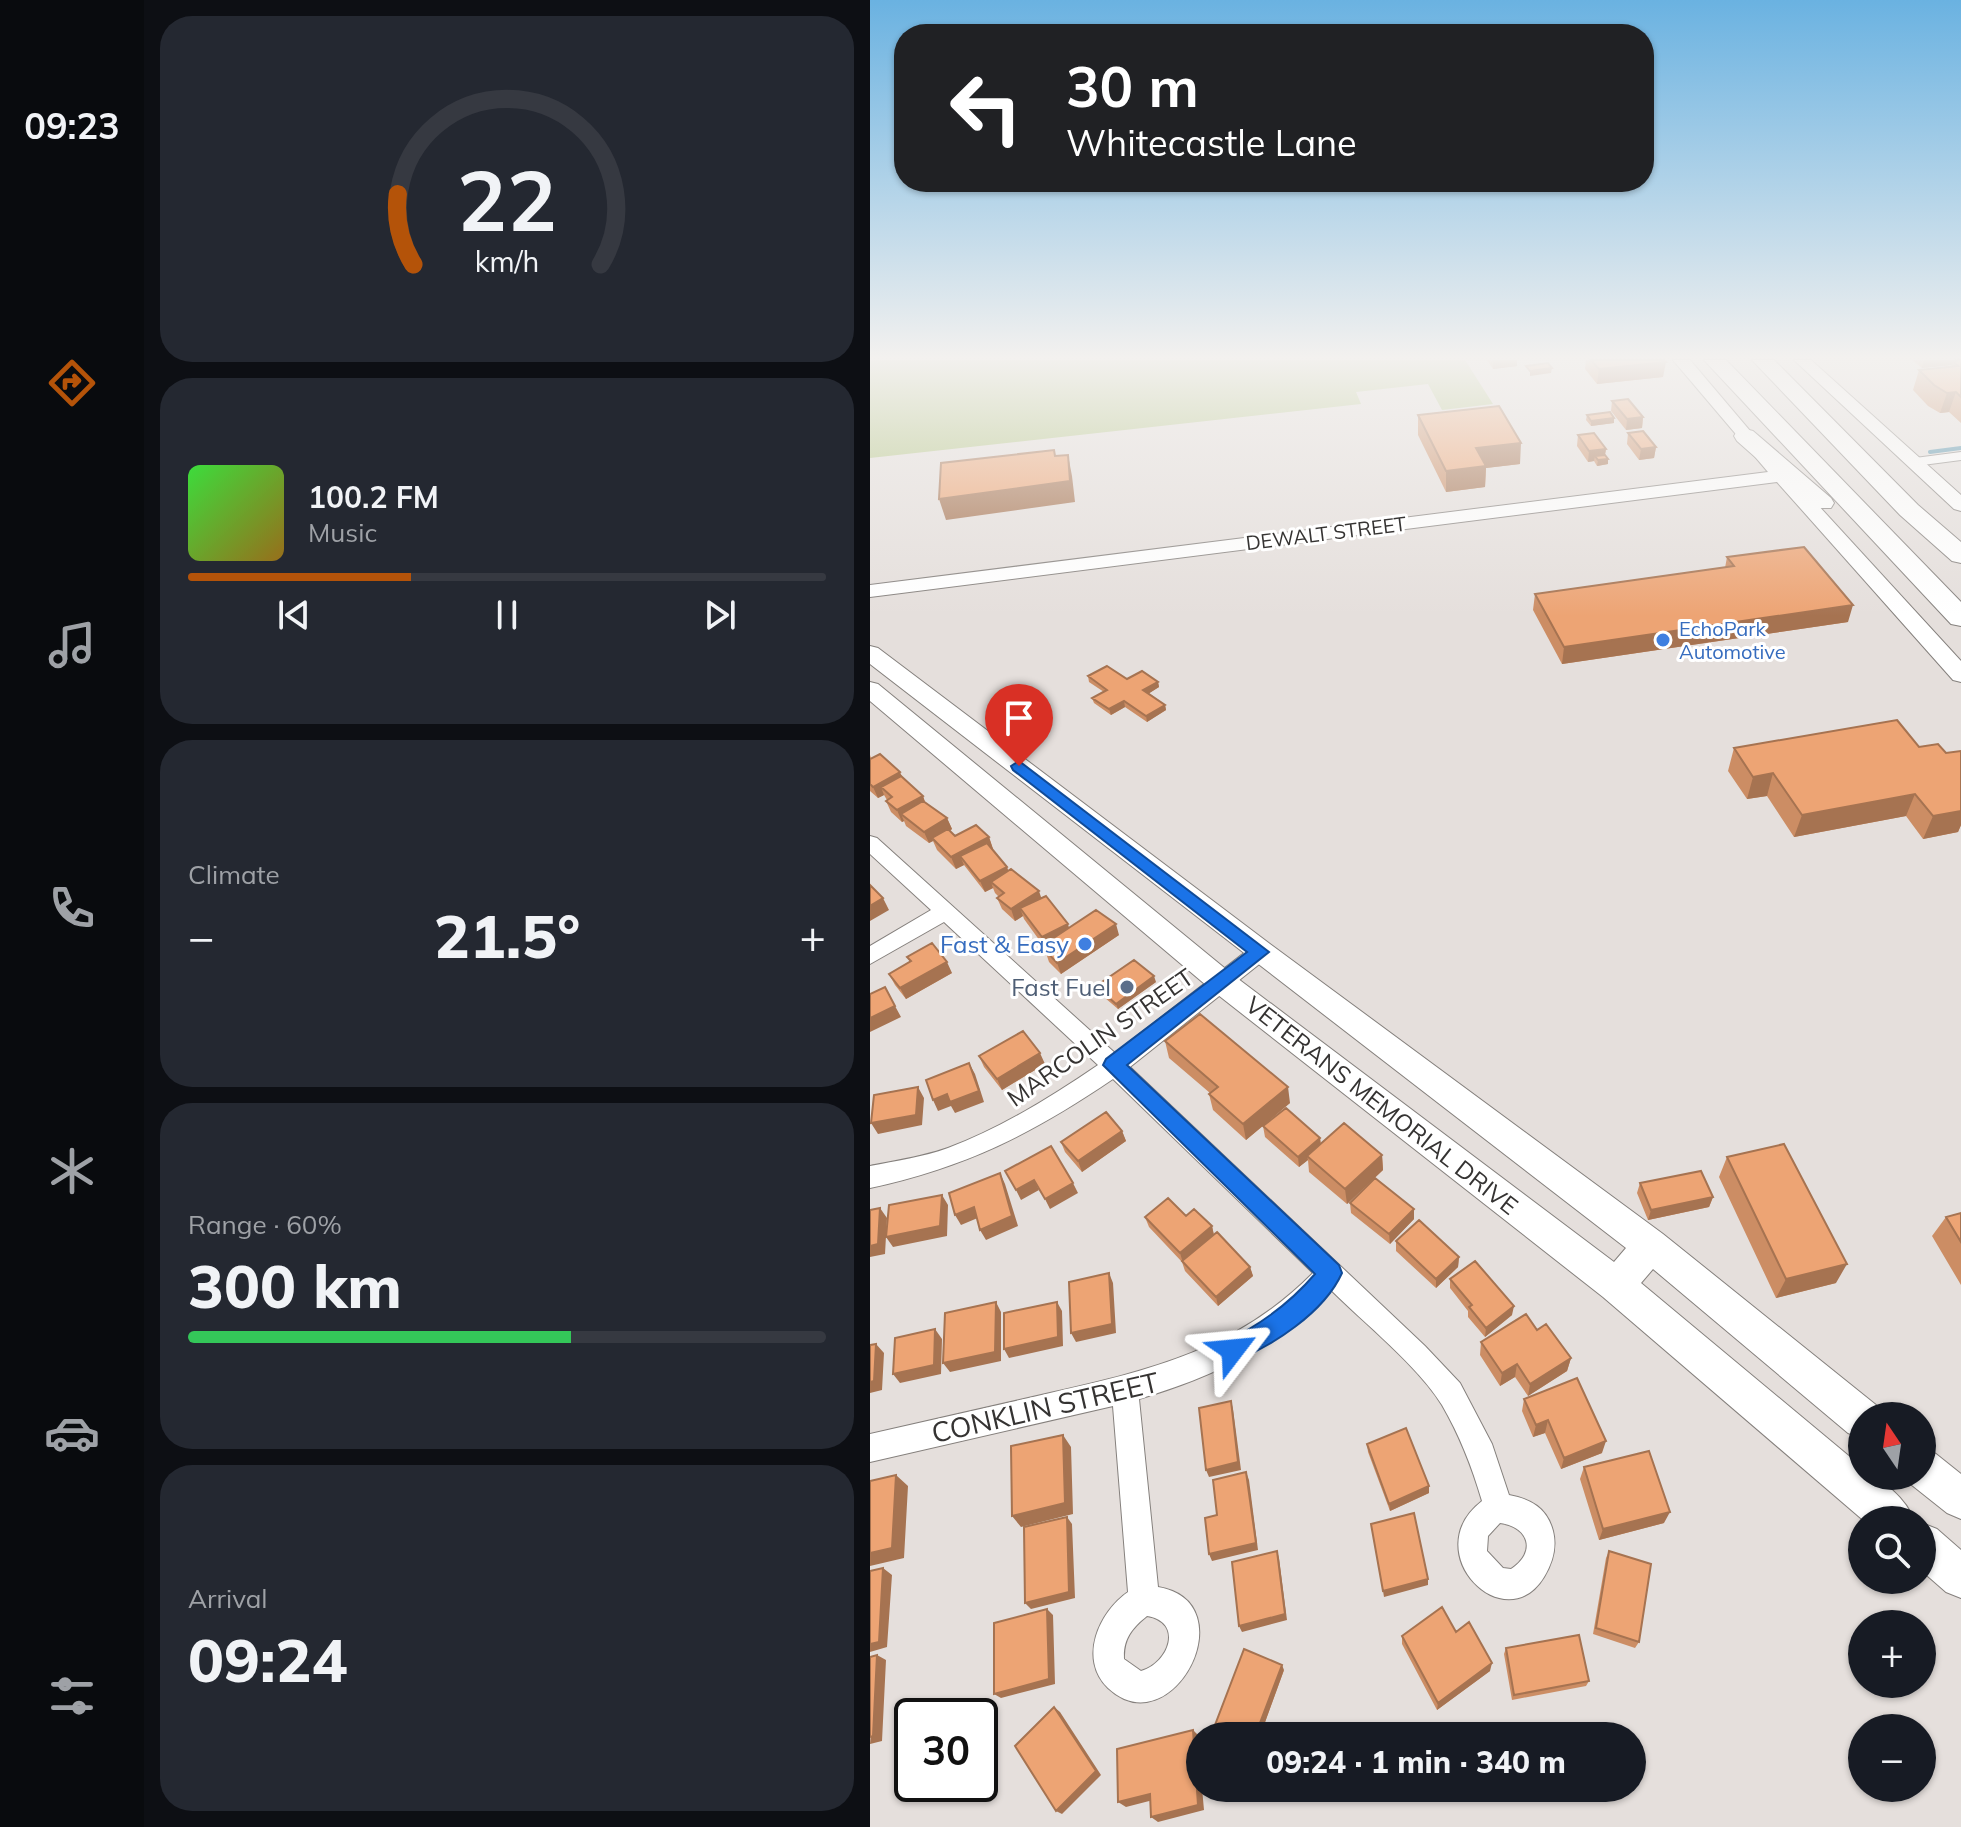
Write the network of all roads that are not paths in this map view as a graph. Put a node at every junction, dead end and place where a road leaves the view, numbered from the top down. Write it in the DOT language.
graph roads {
  1 [pos="1754,445"];
  2 [pos="1756,445"];
  3 [pos="1795,445"];
  4 [pos="1825,445"];
  5 [pos="1845,445"];
  6 [pos="1856,445"];
  7 [pos="1896,445"];
  8 [pos="1961,456"];
  9 [pos="1915,462"];
  10 [pos="1782,476"];
  11 [pos="1961,505"];
  12 [pos="1961,530"];
  13 [pos="1961,555"];
  14 [pos="1961,581"];
  15 [pos="870,591"];
  16 [pos="1961,620"];
  17 [pos="870,653"];
  18 [pos="1961,675"];
  19 [pos="870,689"];
  20 [pos="995,748"];
  21 [pos="963,766"];
  22 [pos="870,843"];
  23 [pos="946,911"];
  24 [pos="1260,952"];
  25 [pos="870,956"];
  26 [pos="1223,983"];
  27 [pos="1113,1065"];
  28 [pos="870,1177"];
  29 [pos="1651,1246"];
  30 [pos="1330,1273"];
  31 [pos="1616,1285"];
  32 [pos="1125,1390"];
  33 [pos="1848,1408"];
  34 [pos="870,1448"];
  35 [pos="1936,1479"];
  36 [pos="1961,1499"];
  37 [pos="1877,1506"];
  38 [pos="1498,1508"];
  39 [pos="1936,1556"];
  40 [pos="1961,1577"];
  41 [pos="1144,1600"];
  1 -- 10 [label="main road"];
  2 -- 16 [label="highway"];
  3 -- 16 [label="highway"];
  4 -- 14 [label="highway"];
  5 -- 13 [label="highway"];
  6 -- 12 [label="highway"];
  7 -- 9 [label="main road"];
  8 -- 9 [label="street"];
  9 -- 11 [label="main road"];
  10 -- 15 [label="main road, DEWALT STREET"];
  10 -- 18 [label="main road"];
  17 -- 20 [label="main road, VETERANS MEMORIAL DRIVE"];
  19 -- 21 [label="main road, VETERANS MEMORIAL DRIVE"];
  20 -- 21 [label="main road"];
  20 -- 24 [label="main road, VETERANS MEMORIAL DRIVE"];
  21 -- 26 [label="main road, VETERANS MEMORIAL DRIVE"];
  22 -- 23 [label="street"];
  23 -- 25 [label="street"];
  23 -- 27 [label="street"];
  24 -- 26 [label="street, MARCOLIN STREET"];
  24 -- 29 [label="main road, VETERANS MEMORIAL DRIVE"];
  26 -- 27 [label="street, MARCOLIN STREET"];
  26 -- 31 [label="main road, VETERANS MEMORIAL DRIVE"];
  27 -- 28 [label="street, MARCOLIN STREET"];
  27 -- 30 [label="street"];
  29 -- 31 [label="main road"];
  29 -- 33 [label="main road, VETERANS MEMORIAL DRIVE"];
  30 -- 32 [label="street, CONKLIN STREET"];
  30 -- 38 [label="street"];
  31 -- 37 [label="main road, VETERANS MEMORIAL DRIVE"];
  32 -- 34 [label="street, CONKLIN STREET"];
  32 -- 41 [label="street"];
  35 -- 36 [label="main road"];
  39 -- 40 [label="main road"];
}
